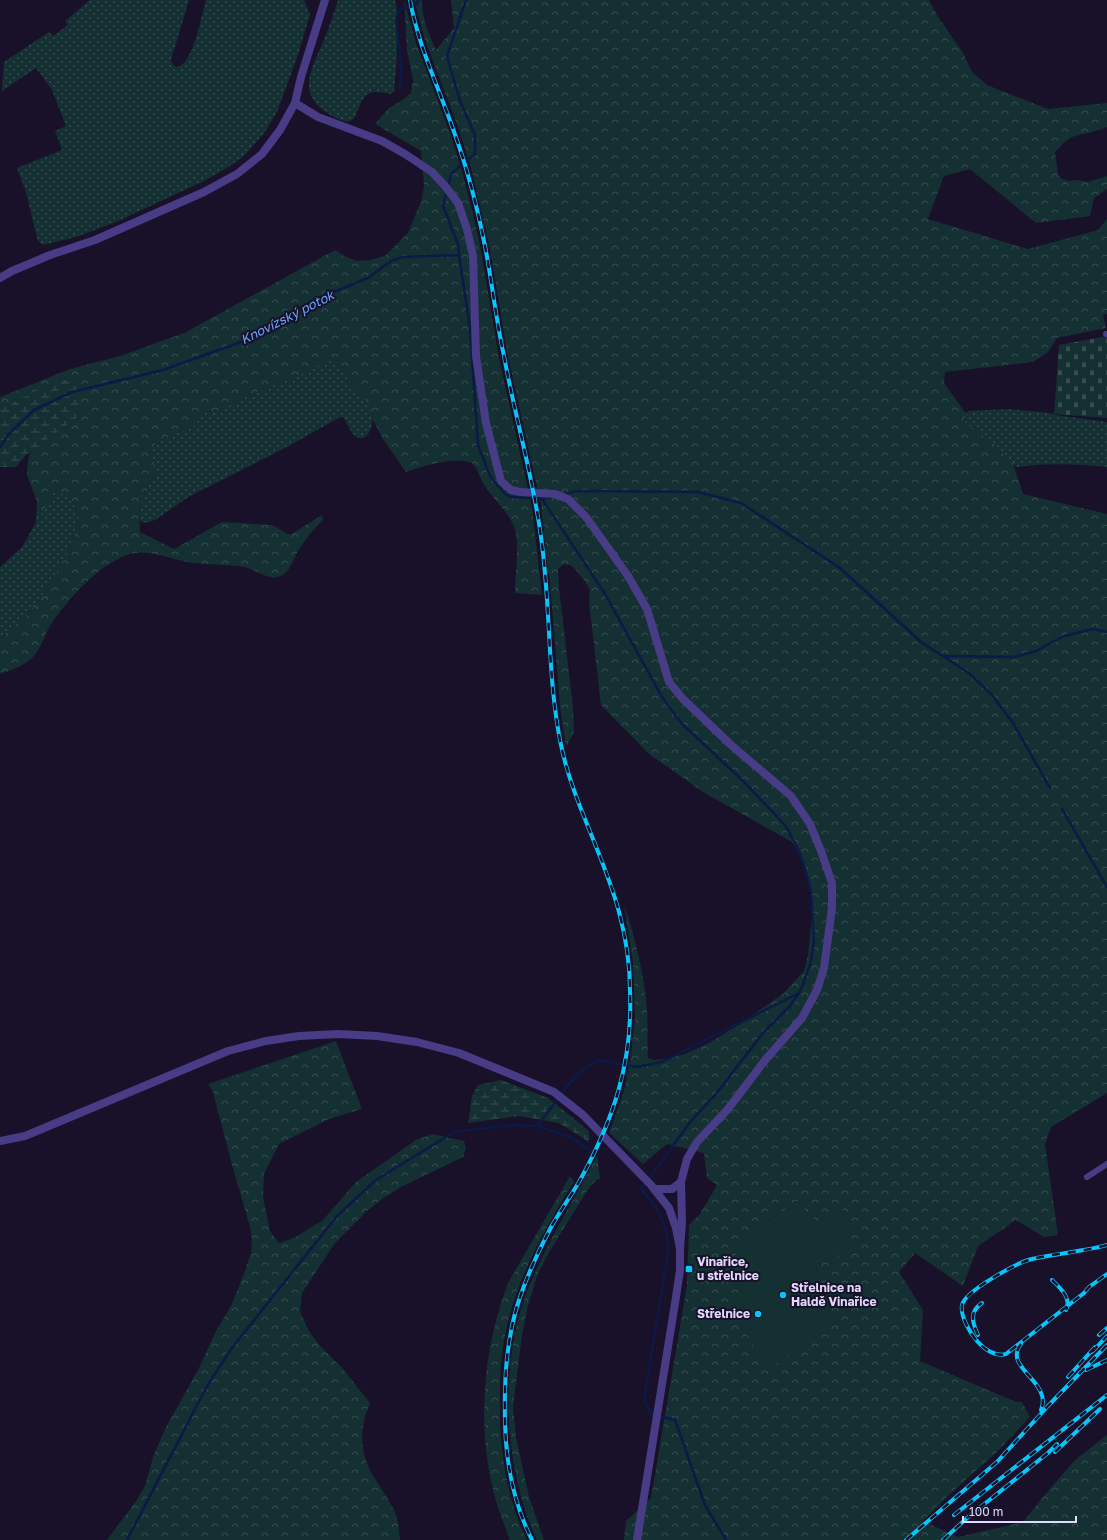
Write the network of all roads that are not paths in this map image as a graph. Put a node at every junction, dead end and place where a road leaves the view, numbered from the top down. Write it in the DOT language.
graph roads {
  1 [pos="325,0"];
  2 [pos="295,103"];
  3 [pos="0,278"];
  4 [pos="0,1140"];
  5 [pos="1107,1164"];
  6 [pos="1087,1177"];
  7 [pos="681,1182"];
  8 [pos="652,1187"];
  9 [pos="680,1249"];
  10 [pos="637,1540"];
  1 -- 2 [label="street"];
  2 -- 3 [label="street"];
  2 -- 7 [label="street"];
  4 -- 8 [label="street"];
  5 -- 6 [label="street"];
  7 -- 8 [label="street"];
  7 -- 9 [label="street"];
  8 -- 9 [label="street"];
  9 -- 10 [label="street"];
}
